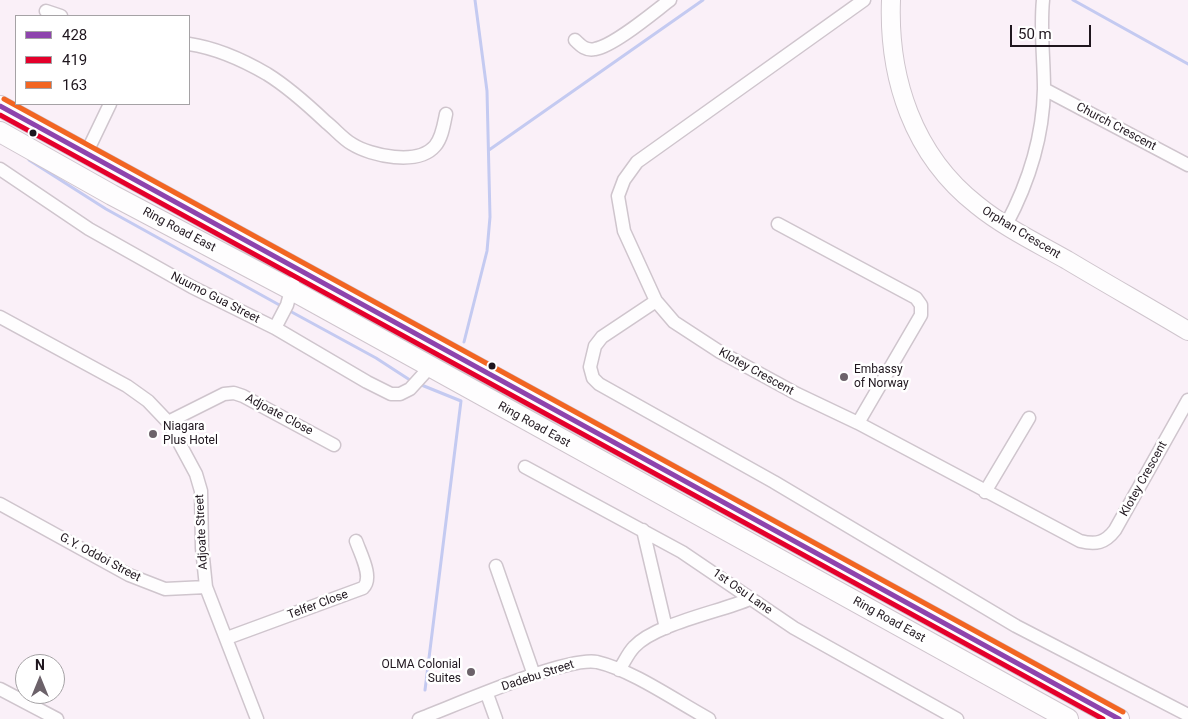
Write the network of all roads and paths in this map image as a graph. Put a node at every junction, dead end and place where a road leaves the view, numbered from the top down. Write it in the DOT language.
graph roads {
  1 [pos="670,0"];
  2 [pos="864,0"];
  3 [pos="891,0"];
  4 [pos="1042,0"];
  5 [pos="46,11"];
  6 [pos="57,15"];
  7 [pos="575,40"];
  8 [pos="190,44"];
  9 [pos="1044,89"];
  10 [pos="110,105"];
  11 [pos="0,106"];
  12 [pos="446,114"];
  13 [pos="0,132"];
  14 [pos="86,154"];
  15 [pos="1188,165"];
  16 [pos="0,170"];
  17 [pos="778,224"];
  18 [pos="1006,225"];
  19 [pos="300,269"];
  20 [pos="656,301"];
  21 [pos="286,302"];
  22 [pos="0,318"];
  23 [pos="275,328"];
  24 [pos="1188,331"];
  25 [pos="424,373"];
  26 [pos="1188,400"];
  27 [pos="1029,418"];
  28 [pos="168,422"];
  29 [pos="858,423"];
  30 [pos="334,445"];
  31 [pos="646,460"];
  32 [pos="525,467"];
  33 [pos="634,480"];
  34 [pos="985,492"];
  35 [pos="0,504"];
  36 [pos="643,530"];
  37 [pos="356,542"];
  38 [pos="496,566"];
  39 [pos="206,587"];
  40 [pos="750,600"];
  41 [pos="666,628"];
  42 [pos="227,638"];
  43 [pos="619,670"];
  44 [pos="534,676"];
  45 [pos="0,689"];
  46 [pos="487,694"];
  47 [pos="1188,715"];
  48 [pos="701,717"];
  49 [pos="423,718"];
  50 [pos="57,719"];
  51 [pos="257,719"];
  52 [pos="496,719"];
  53 [pos="957,719"];
  54 [pos="1068,719"];
  55 [pos="1119,719"];
  1 -- 7 [label="street"];
  2 -- 20 [label="street, Klotey Crescent"];
  3 -- 18 [label="street, Orphan Crescent"];
  4 -- 9 [label="street"];
  5 -- 6 [label="street"];
  8 -- 12 [label="street"];
  9 -- 15 [label="street, Church Crescent"];
  9 -- 18 [label="street"];
  10 -- 14 [label="street"];
  11 -- 14 [label="main road, Ring Road East"];
  13 -- 21 [label="main road, Ring Road East"];
  14 -- 19 [label="main road, Ring Road East"];
  16 -- 23 [label="street, Nuumo Gua Street"];
  17 -- 29 [label="street"];
  18 -- 24 [label="street, Orphan Crescent"];
  19 -- 21 [label="street"];
  19 -- 31 [label="main road, Ring Road East"];
  20 -- 29 [label="street, Klotey Crescent"];
  20 -- 47 [label="street"];
  21 -- 23 [label="street"];
  21 -- 25 [label="main road, Ring Road East"];
  22 -- 28 [label="street, Adjoate Street"];
  23 -- 25 [label="street, Nuumo Gua Street"];
  25 -- 33 [label="main road, Ring Road East"];
  26 -- 34 [label="street, Klotey Crescent"];
  27 -- 34 [label="street"];
  28 -- 30 [label="street, Adjoate Close"];
  28 -- 39 [label="street, Adjoate Street"];
  29 -- 34 [label="street, Klotey Crescent"];
  31 -- 33 [label="main road"];
  31 -- 55 [label="main road, Ring Road East"];
  32 -- 36 [label="street, 1st Osu Lane"];
  33 -- 54 [label="main road, Ring Road East"];
  35 -- 39 [label="street, G.Y. Oddoi Street"];
  36 -- 40 [label="street, 1st Osu Lane"];
  36 -- 41 [label="street"];
  37 -- 42 [label="street, Telfer Close"];
  38 -- 44 [label="street"];
  39 -- 42 [label="street, Adjoate Street"];
  40 -- 41 [label="street"];
  40 -- 53 [label="street, 1st Osu Lane"];
  41 -- 43 [label="street"];
  42 -- 51 [label="street, Adjoate Street"];
  43 -- 44 [label="street, Dadebu Street"];
  43 -- 48 [label="street, Dadebu Street"];
  44 -- 46 [label="street, Dadebu Street"];
  45 -- 50 [label="street"];
  46 -- 49 [label="street, Dadebu Street"];
  46 -- 52 [label="street"];
}
